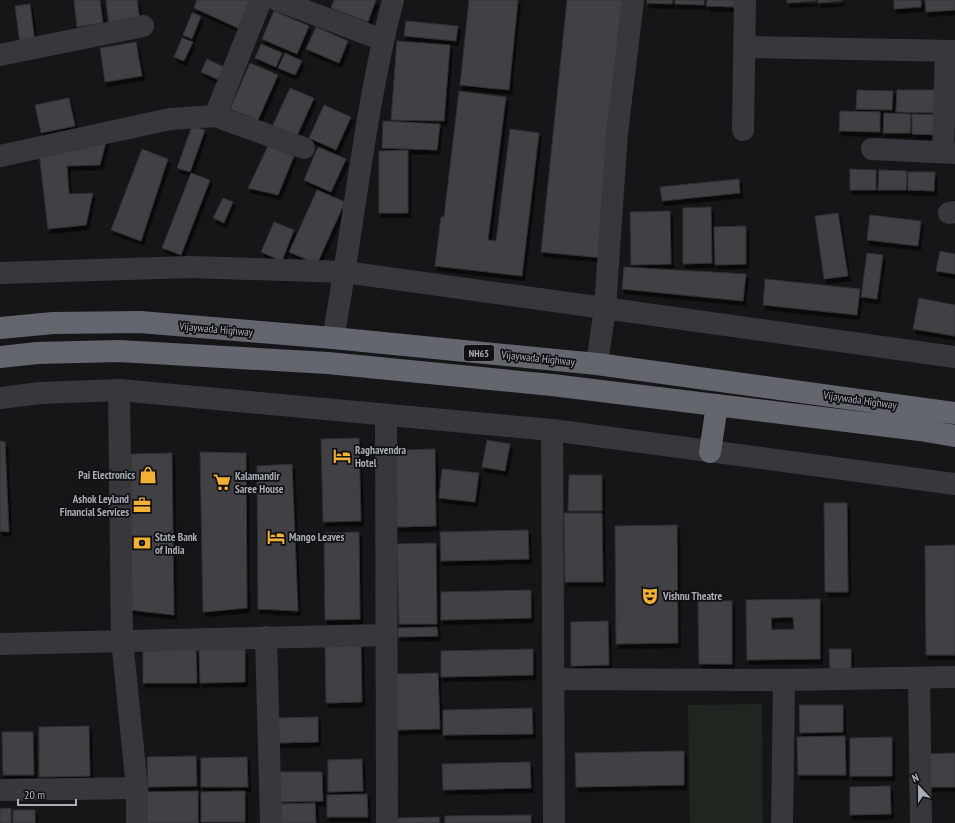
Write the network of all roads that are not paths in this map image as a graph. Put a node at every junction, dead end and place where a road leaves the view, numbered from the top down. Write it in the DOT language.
graph roads {
  1 [pos="261,0"];
  2 [pos="277,0"];
  3 [pos="393,0"];
  4 [pos="633,0"];
  5 [pos="745,0"];
  6 [pos="143,26"];
  7 [pos="383,40"];
  8 [pos="745,46"];
  9 [pos="950,51"];
  10 [pos="0,55"];
  11 [pos="214,116"];
  12 [pos="743,130"];
  13 [pos="304,148"];
  14 [pos="872,149"];
  15 [pos="949,152"];
  16 [pos="0,156"];
  17 [pos="345,272"];
  18 [pos="0,273"];
  19 [pos="605,308"];
  20 [pos="0,328"];
  21 [pos="333,338"];
  22 [pos="0,357"];
  23 [pos="955,357"];
  24 [pos="597,364"];
  25 [pos="120,390"];
  26 [pos="0,398"];
  27 [pos="863,400"];
  28 [pos="717,405"];
  29 [pos="955,413"];
  30 [pos="386,416"];
  31 [pos="859,422"];
  32 [pos="552,430"];
  33 [pos="955,436"];
  34 [pos="710,452"];
  35 [pos="955,484"];
  36 [pos="386,635"];
  37 [pos="266,637"];
  38 [pos="122,640"];
  39 [pos="0,644"];
  40 [pos="955,677"];
  41 [pos="919,678"];
  42 [pos="552,679"];
  43 [pos="784,680"];
  44 [pos="137,788"];
  45 [pos="0,790"];
  46 [pos="137,823"];
  47 [pos="270,823"];
  48 [pos="387,823"];
  49 [pos="554,823"];
  50 [pos="782,823"];
  51 [pos="921,823"];
  1 -- 11 [label="street"];
  2 -- 7 [label="street"];
  3 -- 7 [label="street"];
  4 -- 19 [label="street"];
  5 -- 8 [label="street"];
  6 -- 10 [label="street"];
  7 -- 17 [label="street"];
  8 -- 9 [label="street"];
  8 -- 12 [label="street"];
  9 -- 15 [label="street"];
  11 -- 13 [label="street"];
  11 -- 16 [label="street"];
  14 -- 15 [label="street"];
  17 -- 18 [label="street"];
  17 -- 19 [label="street"];
  17 -- 21 [label="street"];
  19 -- 23 [label="street"];
  19 -- 24 [label="street"];
  20 -- 21 [label="highway, Vijaywada Highway / NH65"];
  21 -- 24 [label="highway, Vijaywada Highway / NH65"];
  22 -- 28 [label="highway, Vijaywada Highway / NH65"];
  24 -- 27 [label="highway, Vijaywada Highway / NH65"];
  25 -- 26 [label="street"];
  25 -- 30 [label="street"];
  25 -- 38 [label="street"];
  27 -- 29 [label="highway, Vijaywada Highway / NH65"];
  27 -- 31 [label="highway"];
  28 -- 31 [label="highway, Vijaywada Highway / NH65"];
  28 -- 34 [label="highway"];
  30 -- 32 [label="street"];
  30 -- 36 [label="street"];
  31 -- 33 [label="highway, Vijaywada Highway / NH65"];
  32 -- 34 [label="street"];
  32 -- 42 [label="street"];
  34 -- 35 [label="street"];
  36 -- 37 [label="street"];
  36 -- 48 [label="street"];
  37 -- 38 [label="street"];
  37 -- 47 [label="street"];
  38 -- 39 [label="street"];
  38 -- 44 [label="street"];
  40 -- 41 [label="street"];
  41 -- 43 [label="street"];
  41 -- 51 [label="street"];
  42 -- 43 [label="street"];
  42 -- 49 [label="street"];
  43 -- 50 [label="street"];
  44 -- 45 [label="street"];
  44 -- 46 [label="street"];
}
